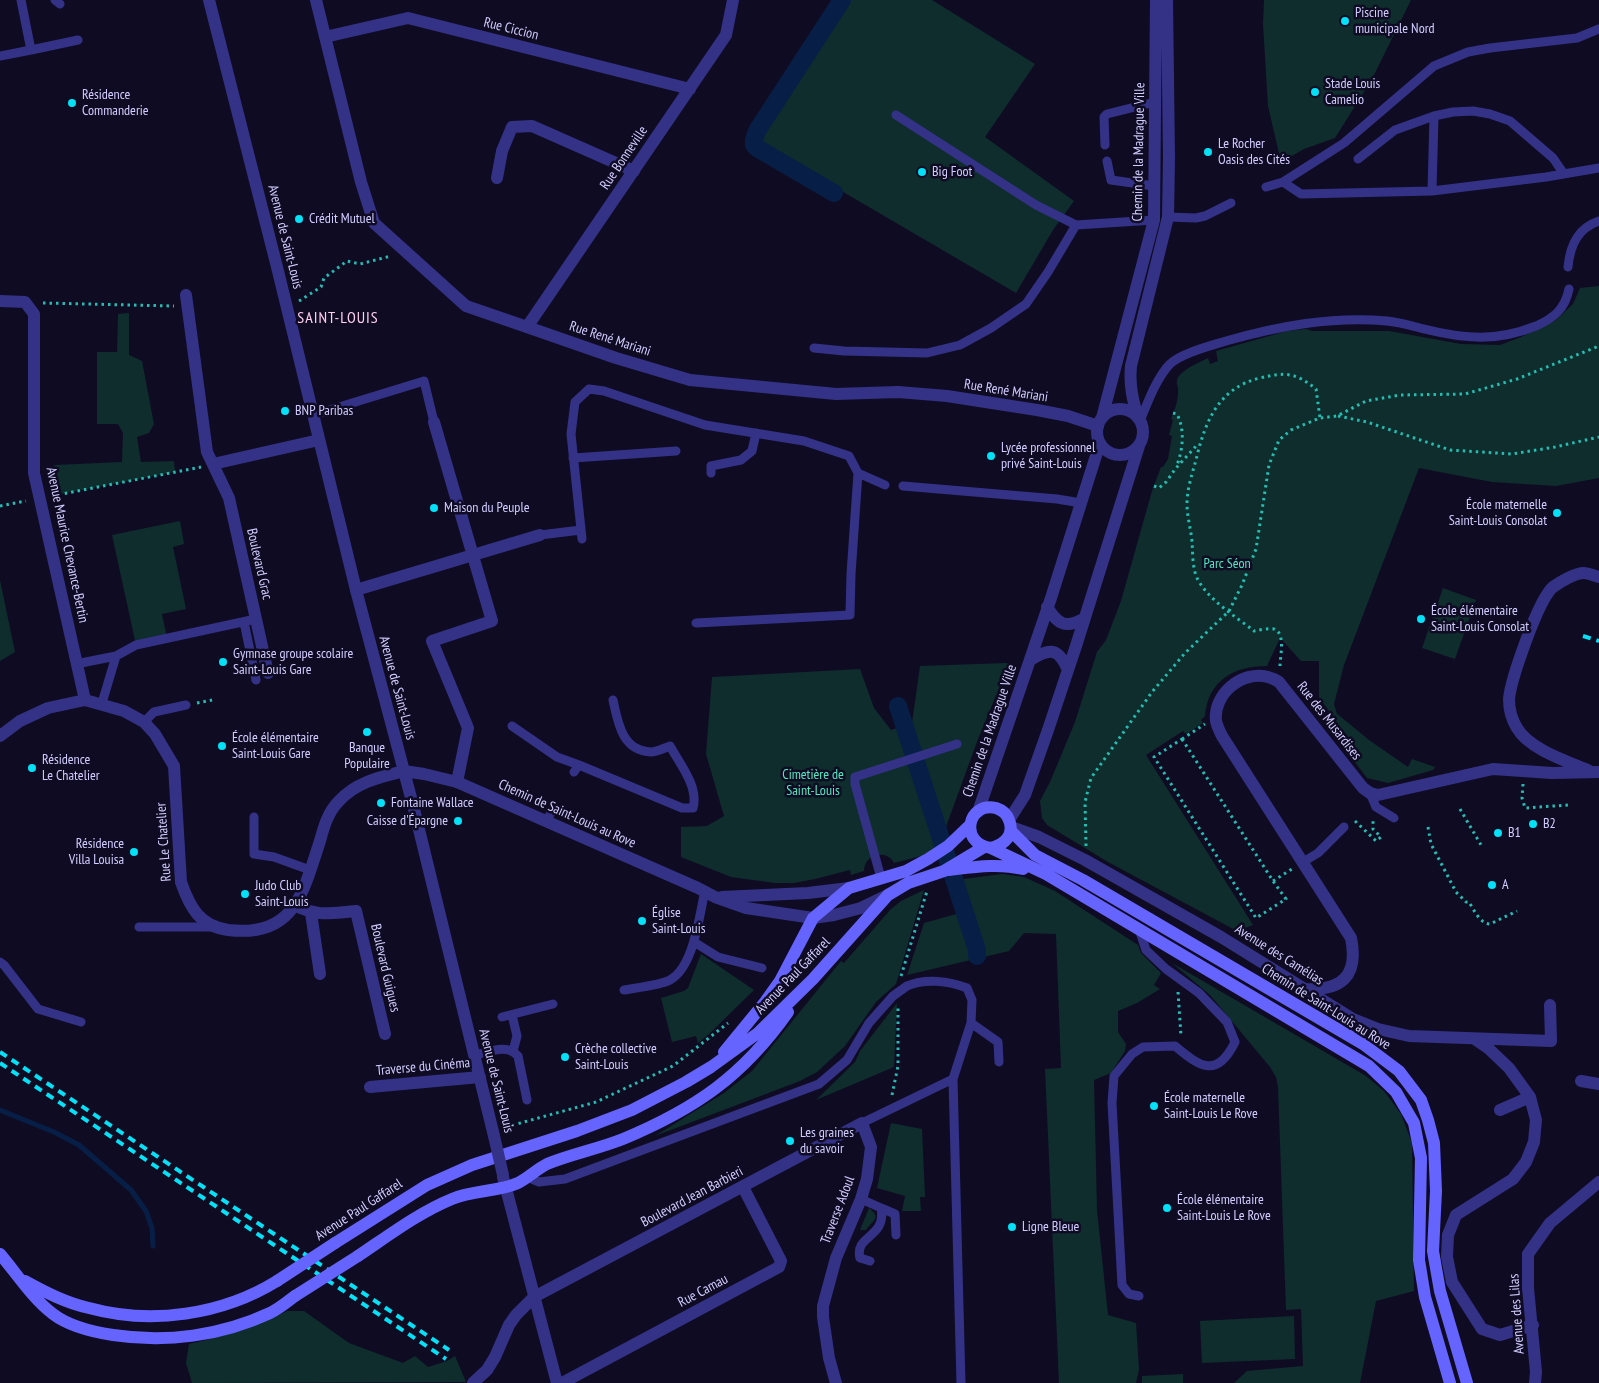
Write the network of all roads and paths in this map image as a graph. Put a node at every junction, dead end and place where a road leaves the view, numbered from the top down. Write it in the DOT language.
graph roads {
  1 [pos="21,0"];
  2 [pos="209,0"];
  3 [pos="316,0"];
  4 [pos="733,0"];
  5 [pos="1156,0"];
  6 [pos="1163,0"];
  7 [pos="1167,0"];
  8 [pos="1599,29"];
  9 [pos="325,37"];
  10 [pos="78,40"];
  11 [pos="31,50"];
  12 [pos="0,56"];
  13 [pos="690,89"];
  14 [pos="1155,102"];
  15 [pos="896,115"];
  16 [pos="1434,116"];
  17 [pos="1105,145"];
  18 [pos="1358,159"];
  19 [pos="1107,161"];
  20 [pos="1599,168"];
  21 [pos="634,170"];
  22 [pos="1564,174"];
  23 [pos="497,178"];
  24 [pos="1283,182"];
  25 [pos="1154,186"];
  26 [pos="1266,187"];
  27 [pos="1432,191"];
  28 [pos="1231,203"];
  29 [pos="1168,217"];
  30 [pos="1154,220"];
  31 [pos="1599,221"];
  32 [pos="1076,225"];
  33 [pos="406,254"];
  34 [pos="1568,267"];
  35 [pos="1569,289"];
  36 [pos="305,298"];
  37 [pos="0,301"];
  38 [pos="187,301"];
  39 [pos="25,302"];
  40 [pos="318,313"];
  41 [pos="323,322"];
  42 [pos="526,327"];
  43 [pos="1599,346"];
  44 [pos="814,348"];
  45 [pos="1173,413"];
  46 [pos="313,415"];
  47 [pos="1337,416"];
  48 [pos="1320,418"];
  49 [pos="1139,420"];
  50 [pos="434,422"];
  51 [pos="1100,422"];
  52 [pos="756,433"];
  53 [pos="1599,437"];
  54 [pos="320,440"];
  55 [pos="1100,443"];
  56 [pos="1199,443"];
  57 [pos="1138,446"];
  58 [pos="676,451"];
  59 [pos="573,458"];
  60 [pos="213,464"];
  61 [pos="1176,468"];
  62 [pos="711,473"];
  63 [pos="858,473"];
  64 [pos="885,485"];
  65 [pos="903,486"];
  66 [pos="1154,486"];
  67 [pos="40,498"];
  68 [pos="1081,503"];
  69 [pos="0,506"];
  70 [pos="540,535"];
  71 [pos="474,556"];
  72 [pos="1599,576"];
  73 [pos="356,590"];
  74 [pos="1047,607"];
  75 [pos="1229,611"];
  76 [pos="1085,618"];
  77 [pos="250,621"];
  78 [pos="696,622"];
  79 [pos="116,656"];
  80 [pos="1030,660"];
  81 [pos="76,664"];
  82 [pos="1068,670"];
  83 [pos="268,673"];
  84 [pos="256,680"];
  85 [pos="1279,682"];
  86 [pos="85,700"];
  87 [pos="613,700"];
  88 [pos="102,703"];
  89 [pos="186,705"];
  90 [pos="1217,717"];
  91 [pos="144,722"];
  92 [pos="512,726"];
  93 [pos="0,736"];
  94 [pos="1182,739"];
  95 [pos="957,744"];
  96 [pos="1523,771"];
  97 [pos="404,772"];
  98 [pos="1595,772"];
  99 [pos="457,782"];
  100 [pos="1370,793"];
  101 [pos="1568,805"];
  102 [pos="554,808"];
  103 [pos="1460,809"];
  104 [pos="978,812"];
  105 [pos="254,817"];
  106 [pos="1394,818"];
  107 [pos="546,821"];
  108 [pos="970,825"];
  109 [pos="1010,826"];
  110 [pos="1344,827"];
  111 [pos="1428,827"];
  112 [pos="1372,828"];
  113 [pos="1481,845"];
  114 [pos="987,848"];
  115 [pos="1085,860"];
  116 [pos="1303,862"];
  117 [pos="310,870"];
  118 [pos="944,871"];
  119 [pos="1046,874"];
  120 [pos="881,878"];
  121 [pos="1273,882"];
  122 [pos="929,887"];
  123 [pos="849,888"];
  124 [pos="710,894"];
  125 [pos="888,895"];
  126 [pos="296,906"];
  127 [pos="1517,911"];
  128 [pos="311,913"];
  129 [pos="813,918"];
  130 [pos="139,926"];
  131 [pos="212,927"];
  132 [pos="1139,929"];
  133 [pos="694,942"];
  134 [pos="0,962"];
  135 [pos="762,968"];
  136 [pos="320,974"];
  137 [pos="813,979"];
  138 [pos="903,984"];
  139 [pos="1304,989"];
  140 [pos="624,990"];
  141 [pos="896,998"];
  142 [pos="553,1004"];
  143 [pos="1550,1005"];
  144 [pos="1179,1009"];
  145 [pos="512,1015"];
  146 [pos="502,1017"];
  147 [pos="732,1019"];
  148 [pos="82,1022"];
  149 [pos="971,1023"];
  150 [pos="1180,1023"];
  151 [pos="385,1034"];
  152 [pos="1475,1039"];
  153 [pos="513,1051"];
  154 [pos="475,1055"];
  155 [pos="1000,1062"];
  156 [pos="711,1067"];
  157 [pos="480,1077"];
  158 [pos="953,1079"];
  159 [pos="1581,1081"];
  160 [pos="1599,1084"];
  161 [pos="370,1087"];
  162 [pos="1530,1097"];
  163 [pos="527,1100"];
  164 [pos="888,1110"];
  165 [pos="1500,1110"];
  166 [pos="862,1123"];
  167 [pos="493,1133"];
  168 [pos="526,1177"];
  169 [pos="504,1180"];
  170 [pos="1599,1182"];
  171 [pos="743,1187"];
  172 [pos="861,1199"];
  173 [pos="881,1208"];
  174 [pos="896,1235"];
  175 [pos="0,1254"];
  176 [pos="870,1261"];
  177 [pos="0,1267"];
  178 [pos="19,1278"];
  179 [pos="1139,1296"];
  180 [pos="534,1297"];
  181 [pos="1533,1325"];
  182 [pos="472,1383"];
  183 [pos="557,1383"];
  184 [pos="562,1383"];
  185 [pos="836,1383"];
  186 [pos="961,1383"];
  187 [pos="1450,1383"];
  188 [pos="1467,1383"];
  189 [pos="1535,1383"];
  1 -- 11 [label="lane"];
  2 -- 46 [label="street, Avenue de Saint-Louis"];
  3 -- 9 [label="street, Rue René Mariani"];
  4 -- 13 [label="street, Rue Bonneville"];
  5 -- 14 [label="street, Chemin de la Madrague Ville"];
  6 -- 7 [label="street"];
  7 -- 29 [label="street, Chemin de la Madrague Ville"];
  8 -- 24 [label="lane"];
  9 -- 13 [label="street, Rue Ciccion"];
  9 -- 33 [label="street, Rue René Mariani"];
  10 -- 11 [label="lane"];
  11 -- 12 [label="lane"];
  13 -- 21 [label="street, Rue Bonneville"];
  14 -- 17 [label="lane"];
  14 -- 25 [label="street, Chemin de la Madrague Ville"];
  15 -- 32 [label="lane"];
  16 -- 18 [label="lane"];
  16 -- 22 [label="lane"];
  16 -- 27 [label="lane"];
  19 -- 25 [label="lane"];
  20 -- 22 [label="lane"];
  21 -- 23 [label="street"];
  21 -- 42 [label="street, Rue Bonneville"];
  22 -- 27 [label="lane"];
  24 -- 26 [label="lane"];
  24 -- 27 [label="lane"];
  25 -- 30 [label="street, Chemin de la Madrague Ville"];
  28 -- 29 [label="lane"];
  29 -- 49 [label="street, Chemin de la Madrague Ville"];
  30 -- 32 [label="lane"];
  30 -- 51 [label="street, Chemin de la Madrague Ville"];
  31 -- 34 [label="lane"];
  32 -- 44 [label="lane"];
  33 -- 36 [label="path"];
  33 -- 42 [label="street, Rue René Mariani"];
  35 -- 49 [label="lane"];
  37 -- 39 [label="street"];
  38 -- 39 [label="path"];
  38 -- 60 [label="street, Boulevard Grac"];
  39 -- 67 [label="street, Avenue Maurice Chevance-Bertin"];
  40 -- 41 [label="path"];
  42 -- 51 [label="street, Rue René Mariani"];
  43 -- 47 [label="path"];
  45 -- 61 [label="path"];
  46 -- 50 [label="lane"];
  46 -- 54 [label="street, Avenue de Saint-Louis"];
  47 -- 48 [label="path"];
  47 -- 53 [label="path"];
  48 -- 56 [label="path"];
  48 -- 75 [label="path"];
  49 -- 51 [label="street"];
  49 -- 57 [label="street"];
  50 -- 71 [label="street"];
  51 -- 55 [label="street"];
  52 -- 59 [label="lane"];
  52 -- 62 [label="lane"];
  52 -- 63 [label="lane"];
  54 -- 60 [label="street"];
  54 -- 73 [label="street, Avenue de Saint-Louis"];
  55 -- 57 [label="street"];
  55 -- 68 [label="street, Chemin de la Madrague Ville"];
  56 -- 61 [label="path"];
  56 -- 75 [label="path"];
  57 -- 76 [label="street"];
  58 -- 59 [label="lane"];
  59 -- 70 [label="lane"];
  60 -- 67 [label="path"];
  60 -- 77 [label="street, Boulevard Grac"];
  61 -- 66 [label="path"];
  63 -- 64 [label="lane"];
  63 -- 78 [label="lane"];
  65 -- 68 [label="lane"];
  67 -- 69 [label="path"];
  67 -- 81 [label="street, Avenue Maurice Chevance-Bertin"];
  68 -- 74 [label="street, Chemin de la Madrague Ville"];
  70 -- 71 [label="street"];
  71 -- 73 [label="street"];
  71 -- 99 [label="street"];
  72 -- 98 [label="street"];
  73 -- 97 [label="street, Avenue de Saint-Louis"];
  74 -- 76 [label="street"];
  74 -- 80 [label="street, Chemin de la Madrague Ville"];
  75 -- 85 [label="path"];
  75 -- 115 [label="path"];
  76 -- 82 [label="street"];
  77 -- 79 [label="lane"];
  77 -- 83 [label="street, Boulevard Grac"];
  77 -- 84 [label="lane"];
  79 -- 81 [label="lane"];
  79 -- 88 [label="lane"];
  80 -- 82 [label="street, Chemin de la Madrague Ville"];
  80 -- 104 [label="street, Chemin de la Madrague Ville"];
  81 -- 86 [label="street, Avenue Maurice Chevance-Bertin"];
  82 -- 109 [label="street"];
  85 -- 90 [label="street, Rue des Musardises"];
  85 -- 100 [label="street, Rue des Musardises"];
  86 -- 88 [label="street, Rue Le Chatelier"];
  86 -- 93 [label="street, Rue Le Chatelier"];
  87 -- 92 [label="lane"];
  88 -- 91 [label="street, Rue Le Chatelier"];
  89 -- 91 [label="lane"];
  90 -- 94 [label="path"];
  90 -- 116 [label="street"];
  91 -- 131 [label="street, Rue Le Chatelier"];
  94 -- 121 [label="path"];
  94 -- 121 [label="path"];
  95 -- 120 [label="lane"];
  96 -- 98 [label="street"];
  96 -- 100 [label="street"];
  96 -- 101 [label="path"];
  97 -- 99 [label="street, Chemin de Saint-Louis au Rove"];
  97 -- 117 [label="street"];
  97 -- 154 [label="street, Avenue de Saint-Louis"];
  99 -- 107 [label="street, Chemin de Saint-Louis au Rove"];
  100 -- 106 [label="lane"];
  102 -- 107 [label="lane"];
  103 -- 113 [label="path"];
  104 -- 108 [label="main road, Chemin de Saint-Louis au Rove"];
  104 -- 109 [label="main road, Chemin de Saint-Louis au Rove"];
  105 -- 117 [label="lane"];
  107 -- 124 [label="street, Chemin de Saint-Louis au Rove"];
  108 -- 114 [label="main road"];
  108 -- 120 [label="main road, Chemin de Saint-Louis au Rove"];
  109 -- 114 [label="main road, Chemin de Saint-Louis au Rove"];
  109 -- 115 [label="street, Avenue des Camélias"];
  109 -- 188 [label="main road, Chemin de Saint-Louis au Rove"];
  110 -- 112 [label="path"];
  110 -- 116 [label="lane"];
  111 -- 127 [label="path"];
  114 -- 118 [label="main road, Chemin de Saint-Louis au Rove"];
  114 -- 119 [label="main road, Chemin de Saint-Louis au Rove"];
  115 -- 139 [label="street, Avenue des Camélias"];
  116 -- 121 [label="path"];
  116 -- 139 [label="street"];
  117 -- 126 [label="street"];
  118 -- 119 [label="main road, Chemin de Saint-Louis au Rove"];
  118 -- 125 [label="main road, Chemin de Saint-Louis au Rove"];
  119 -- 132 [label="main road, Chemin de Saint-Louis au Rove"];
  120 -- 123 [label="main road, Chemin de Saint-Louis au Rove"];
  122 -- 138 [label="path"];
  123 -- 124 [label="street, Chemin de Saint-Louis au Rove"];
  123 -- 129 [label="main road, Avenue Paul Gaffarel"];
  124 -- 129 [label="street, Chemin de Saint-Louis au Rove"];
  124 -- 133 [label="lane"];
  125 -- 129 [label="street, Chemin de Saint-Louis au Rove"];
  125 -- 137 [label="main road, Avenue Paul Gaffarel"];
  126 -- 128 [label="street, Boulevard Guigues"];
  126 -- 131 [label="street"];
  128 -- 136 [label="street"];
  128 -- 151 [label="street, Boulevard Guigues"];
  129 -- 156 [label="main road, Avenue Paul Gaffarel"];
  130 -- 131 [label="lane"];
  132 -- 179 [label="lane"];
  132 -- 187 [label="main road, Chemin de Saint-Louis au Rove"];
  133 -- 135 [label="lane"];
  133 -- 140 [label="lane"];
  134 -- 148 [label="lane"];
  137 -- 156 [label="main road, Avenue Paul Gaffarel"];
  137 -- 168 [label="main road"];
  138 -- 141 [label="lane, bridge"];
  138 -- 149 [label="lane"];
  139 -- 152 [label="street, Avenue des Camélias"];
  141 -- 164 [label="path"];
  141 -- 168 [label="lane"];
  142 -- 145 [label="lane"];
  143 -- 152 [label="street, Avenue des Camélias"];
  144 -- 150 [label="path"];
  145 -- 146 [label="lane"];
  145 -- 153 [label="lane"];
  147 -- 167 [label="path"];
  149 -- 155 [label="lane"];
  149 -- 158 [label="lane"];
  152 -- 162 [label="street"];
  153 -- 154 [label="lane"];
  153 -- 163 [label="lane"];
  154 -- 157 [label="street, Avenue de Saint-Louis"];
  156 -- 178 [label="main road, Avenue Paul Gaffarel, bridge"];
  157 -- 161 [label="street, Traverse du Cinéma"];
  157 -- 167 [label="street, Avenue de Saint-Louis"];
  158 -- 164 [label="lane"];
  158 -- 186 [label="lane"];
  159 -- 160 [label="street"];
  162 -- 165 [label="street"];
  162 -- 181 [label="street"];
  164 -- 166 [label="lane"];
  166 -- 171 [label="street, Boulevard Jean Barbieri"];
  166 -- 172 [label="street, Traverse Adoul"];
  167 -- 169 [label="street, Avenue de Saint-Louis, bridge"];
  168 -- 169 [label="main road"];
  169 -- 178 [label="main road, bridge"];
  169 -- 180 [label="street, Avenue de Saint-Louis"];
  170 -- 181 [label="street, Avenue des Lilas"];
  171 -- 180 [label="street, Boulevard Jean Barbieri"];
  171 -- 184 [label="street, Rue Camau"];
  172 -- 173 [label="lane"];
  172 -- 185 [label="street, Traverse Adoul"];
  173 -- 174 [label="lane"];
  173 -- 176 [label="lane"];
  175 -- 178 [label="main road, Avenue Paul Gaffarel"];
  177 -- 178 [label="main road, Avenue Paul Gaffarel"];
  180 -- 182 [label="street, Boulevard Jean Barbieri"];
  180 -- 183 [label="street, Avenue de Saint-Louis"];
  181 -- 189 [label="street, Avenue des Lilas"];
}
